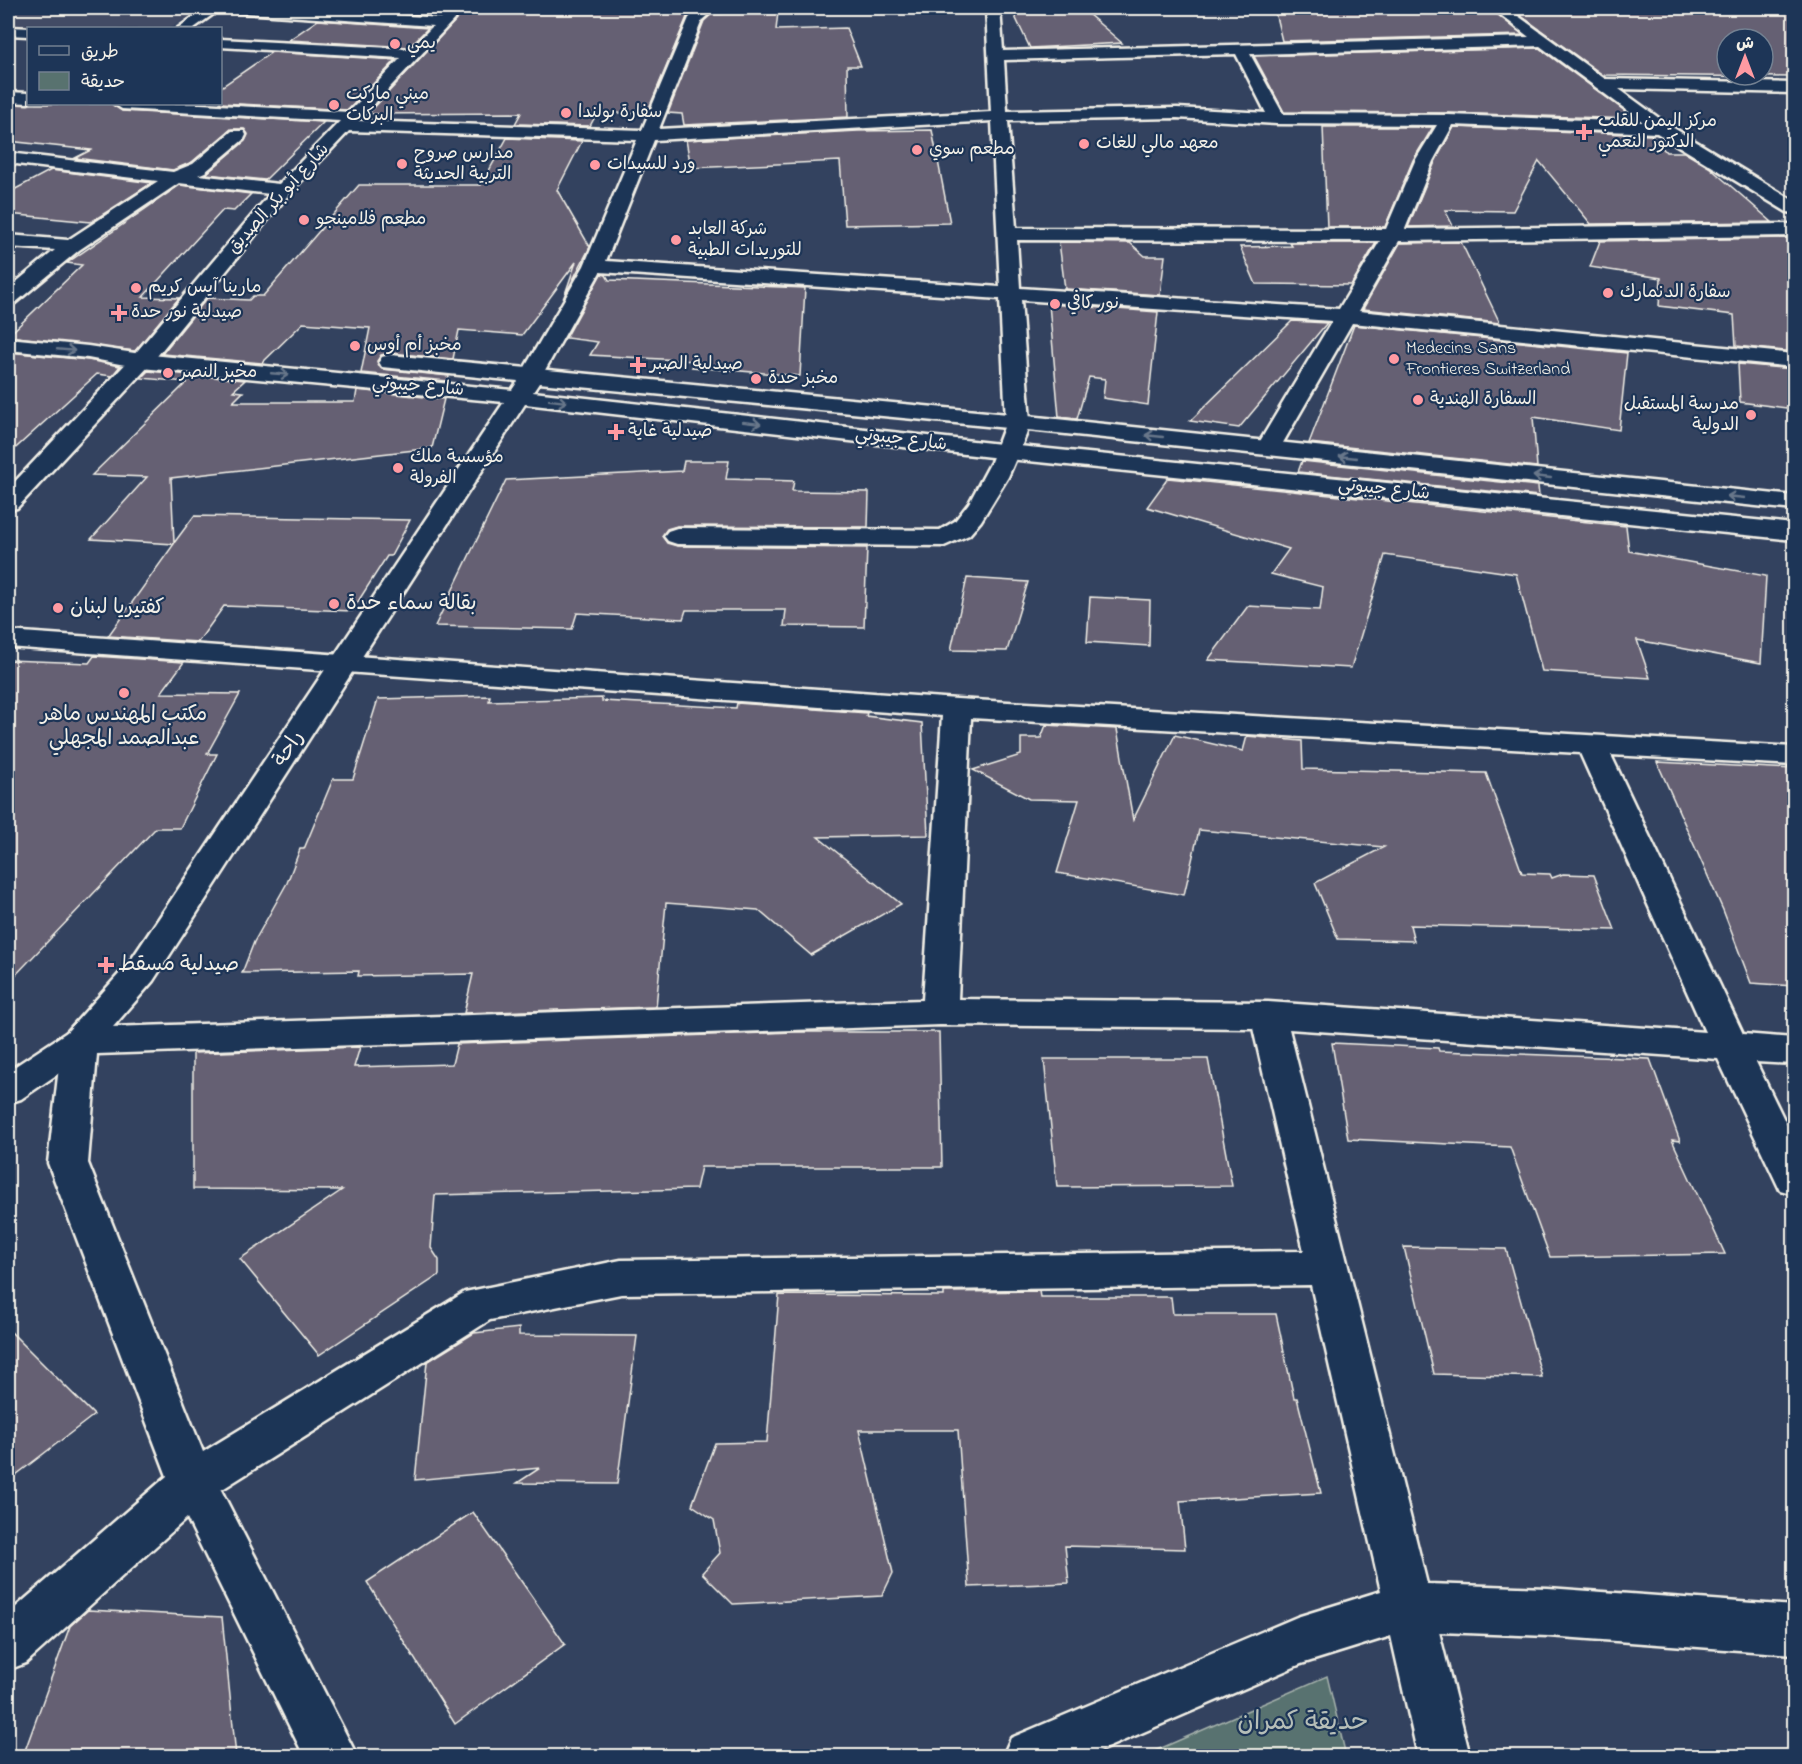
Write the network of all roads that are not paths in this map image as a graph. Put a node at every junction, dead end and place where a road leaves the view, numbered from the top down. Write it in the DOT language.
graph roads {
  1 [pos="215,8"];
  2 [pos="230,8"];
  3 [pos="458,8"];
  4 [pos="722,8"];
  5 [pos="993,8"];
  6 [pos="1499,8"];
  7 [pos="444,22"];
  8 [pos="186,27"];
  9 [pos="8,31"];
  10 [pos="27,32"];
  11 [pos="1547,41"];
  12 [pos="222,43"];
  13 [pos="1241,50"];
  14 [pos="410,54"];
  15 [pos="996,56"];
  16 [pos="1603,84"];
  17 [pos="1794,88"];
  18 [pos="8,97"];
  19 [pos="27,98"];
  20 [pos="135,105"];
  21 [pos="1000,116"];
  22 [pos="1277,120"];
  23 [pos="1448,120"];
  24 [pos="351,122"];
  25 [pos="1661,128"];
  26 [pos="238,135"];
  27 [pos="646,135"];
  28 [pos="8,158"];
  29 [pos="176,177"];
  30 [pos="283,190"];
  31 [pos="1794,208"];
  32 [pos="1794,230"];
  33 [pos="1008,234"];
  34 [pos="1393,235"];
  35 [pos="8,241"];
  36 [pos="72,246"];
  37 [pos="594,266"];
  38 [pos="1011,291"];
  39 [pos="8,299"];
  40 [pos="1348,316"];
  41 [pos="8,327"];
  42 [pos="8,344"];
  43 [pos="148,351"];
  44 [pos="284,353"];
  45 [pos="367,360"];
  46 [pos="1794,360"];
  47 [pos="526,385"];
  48 [pos="1018,422"];
  49 [pos="1268,448"];
  50 [pos="1009,452"];
  51 [pos="8,503"];
  52 [pos="1794,503"];
  53 [pos="1794,532"];
  54 [pos="677,536"];
  55 [pos="8,639"];
  56 [pos="344,665"];
  57 [pos="957,708"];
  58 [pos="1591,744"];
  59 [pos="1794,756"];
  60 [pos="940,1012"];
  61 [pos="1268,1016"];
  62 [pos="80,1041"];
  63 [pos="1731,1048"];
  64 [pos="1794,1051"];
  65 [pos="8,1089"];
  66 [pos="1794,1179"];
  67 [pos="1328,1268"];
  68 [pos="193,1483"];
  69 [pos="1407,1607"];
  70 [pos="1794,1630"];
  71 [pos="8,1646"];
  72 [pos="332,1756"];
  73 [pos="1029,1756"];
  74 [pos="1444,1756"];
  1 -- 8 [label="street"];
  2 -- 7 [label="street"];
  3 -- 7 [label="street, شارع أبو بكر الصديق"];
  4 -- 27 [label="street, راحة"];
  5 -- 15 [label="street"];
  6 -- 11 [label="street"];
  7 -- 14 [label="street, شارع أبو بكر الصديق"];
  9 -- 10 [label="street"];
  11 -- 13 [label="street"];
  11 -- 16 [label="street"];
  12 -- 14 [label="street"];
  13 -- 15 [label="street"];
  13 -- 22 [label="street"];
  14 -- 24 [label="street, شارع أبو بكر الصديق"];
  15 -- 21 [label="street"];
  16 -- 17 [label="street"];
  16 -- 25 [label="street"];
  18 -- 19 [label="street"];
  20 -- 24 [label="street"];
  21 -- 22 [label="street"];
  21 -- 27 [label="street"];
  21 -- 33 [label="street"];
  22 -- 23 [label="street"];
  23 -- 25 [label="street"];
  23 -- 34 [label="street"];
  24 -- 27 [label="street"];
  24 -- 30 [label="street, شارع أبو بكر الصديق"];
  25 -- 31 [label="street"];
  26 -- 29 [label="street"];
  27 -- 37 [label="street, راحة"];
  28 -- 29 [label="street"];
  29 -- 30 [label="street"];
  29 -- 36 [label="street"];
  30 -- 43 [label="street, شارع أبو بكر الصديق"];
  32 -- 34 [label="street"];
  33 -- 34 [label="street"];
  33 -- 38 [label="street"];
  34 -- 40 [label="street"];
  35 -- 36 [label="street"];
  36 -- 39 [label="street"];
  37 -- 38 [label="street"];
  37 -- 47 [label="street, راحة"];
  38 -- 40 [label="street"];
  38 -- 48 [label="street"];
  40 -- 46 [label="street"];
  40 -- 49 [label="street"];
  41 -- 43 [label="street, شارع جيبوتي"];
  42 -- 43 [label="street, شارع جيبوتي, one-way"];
  43 -- 44 [label="street, شارع جيبوتي"];
  43 -- 47 [label="street, شارع جيبوتي, one-way"];
  43 -- 51 [label="street, شارع أبو بكر الصديق"];
  45 -- 47 [label="street, شارع جيبوتي"];
  47 -- 48 [label="street, شارع جيبوتي"];
  47 -- 50 [label="street, شارع جيبوتي, one-way"];
  47 -- 56 [label="street, راحة"];
  49 -- 48 [label="street, شارع جيبوتي, one-way"];
  48 -- 50 [label="street"];
  52 -- 49 [label="street, شارع جيبوتي, one-way"];
  50 -- 53 [label="street, شارع جيبوتي"];
  50 -- 54 [label="street"];
  55 -- 56 [label="street"];
  56 -- 57 [label="street"];
  56 -- 62 [label="street, راحة"];
  57 -- 58 [label="street"];
  57 -- 60 [label="street"];
  58 -- 59 [label="street"];
  58 -- 63 [label="street"];
  60 -- 61 [label="street"];
  60 -- 62 [label="street"];
  61 -- 63 [label="street"];
  61 -- 67 [label="street"];
  62 -- 65 [label="street, راحة"];
  62 -- 68 [label="street"];
  63 -- 64 [label="street"];
  63 -- 66 [label="street"];
  67 -- 68 [label="street"];
  67 -- 69 [label="street"];
  68 -- 71 [label="street"];
  68 -- 72 [label="street"];
  69 -- 70 [label="street"];
  69 -- 73 [label="street"];
  69 -- 74 [label="street"];
}
